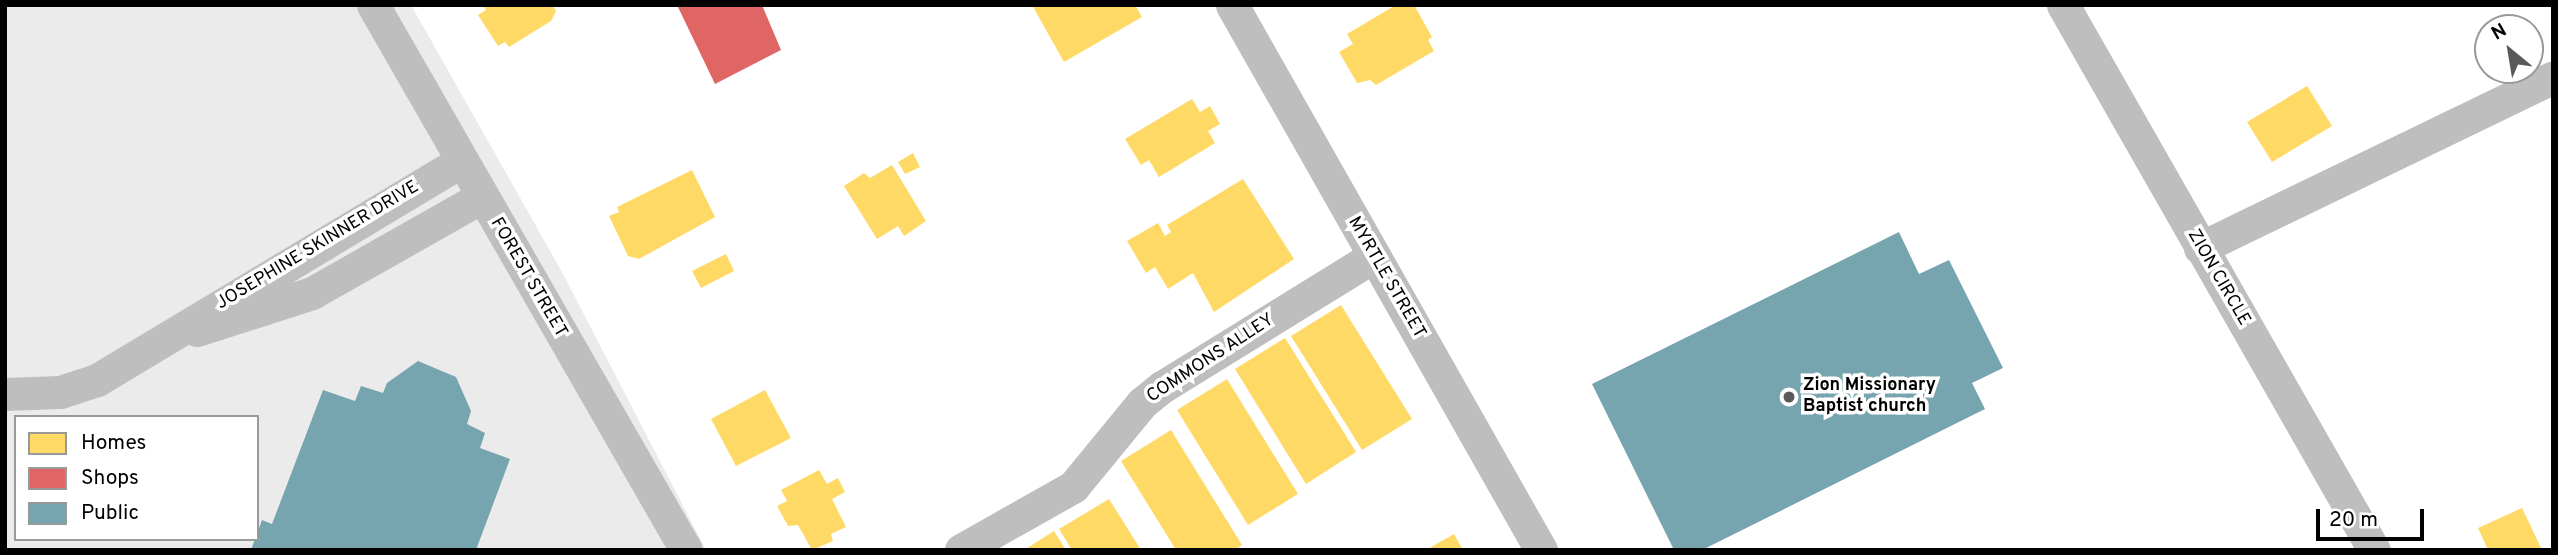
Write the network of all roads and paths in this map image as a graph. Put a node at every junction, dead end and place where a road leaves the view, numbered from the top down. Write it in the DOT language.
graph roads {
  1 [pos="373,5"];
  2 [pos="1232,5"];
  3 [pos="2063,5"];
  4 [pos="2553,77"];
  5 [pos="461,161"];
  6 [pos="482,197"];
  7 [pos="2200,248"];
  8 [pos="1374,256"];
  9 [pos="178,335"];
  10 [pos="5,394"];
  11 [pos="686,550"];
  12 [pos="961,550"];
  13 [pos="1541,550"];
  14 [pos="2374,550"];
  1 -- 5 [label="street, FOREST STREET"];
  2 -- 8 [label="street, MYRTLE STREET"];
  3 -- 7 [label="street, ZION CIRCLE"];
  4 -- 7 [label="street"];
  5 -- 6 [label="street, FOREST STREET"];
  5 -- 9 [label="street, JOSEPHINE SKINNER DRIVE"];
  6 -- 9 [label="street, JOSEPHINE SKINNER DRIVE"];
  6 -- 11 [label="street, FOREST STREET"];
  7 -- 14 [label="street, ZION CIRCLE"];
  8 -- 12 [label="street, COMMONS ALLEY"];
  8 -- 13 [label="street, MYRTLE STREET"];
  9 -- 10 [label="street, JOSEPHINE SKINNER DRIVE"];
}
